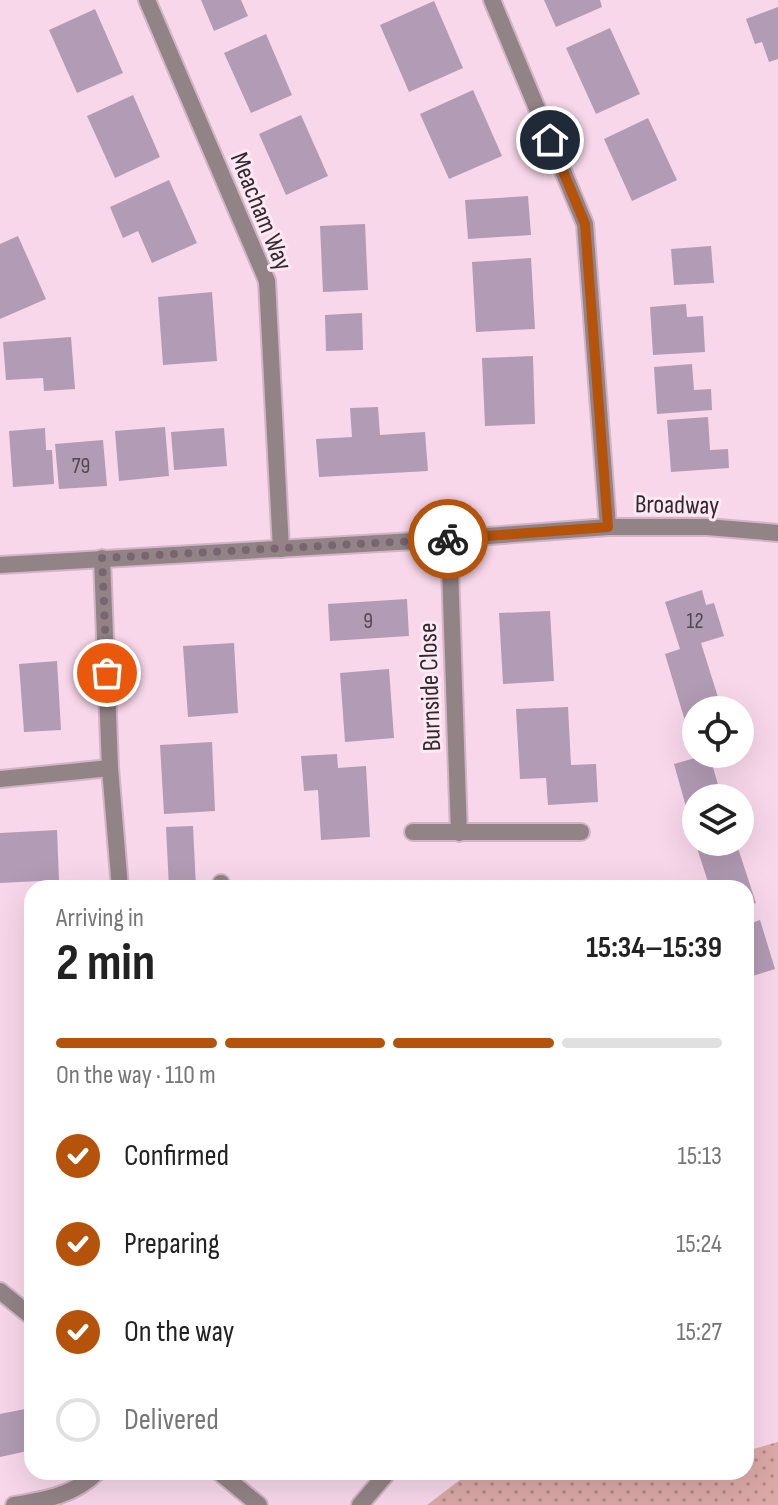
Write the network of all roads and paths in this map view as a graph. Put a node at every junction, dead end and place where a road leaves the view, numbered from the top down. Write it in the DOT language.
graph roads {
  1 [pos="147,0"];
  2 [pos="492,0"];
  3 [pos="608,527"];
  4 [pos="778,533"];
  5 [pos="449,539"];
  6 [pos="281,549"];
  7 [pos="102,558"];
  8 [pos="0,565"];
  9 [pos="110,768"];
  10 [pos="0,779"];
  11 [pos="413,832"];
  12 [pos="581,832"];
  13 [pos="459,833"];
  14 [pos="119,880"];
  15 [pos="0,1291"];
  16 [pos="24,1310"];
  17 [pos="89,1480"];
  18 [pos="229,1480"];
  19 [pos="381,1480"];
  20 [pos="14,1505"];
  21 [pos="259,1505"];
  22 [pos="360,1505"];
  1 -- 6 [label="street, Meacham Way"];
  2 -- 3 [label="street"];
  3 -- 4 [label="street, Broadway"];
  3 -- 5 [label="street, Broadway"];
  5 -- 6 [label="street, Broadway"];
  5 -- 13 [label="street, Burnside Close"];
  6 -- 7 [label="street, Broadway"];
  7 -- 8 [label="street, Broadway"];
  7 -- 9 [label="street"];
  9 -- 10 [label="street"];
  9 -- 14 [label="street"];
  11 -- 13 [label="street"];
  12 -- 13 [label="street"];
  15 -- 16 [label="street"];
  17 -- 20 [label="street"];
  18 -- 21 [label="street"];
  19 -- 22 [label="street"];
}
